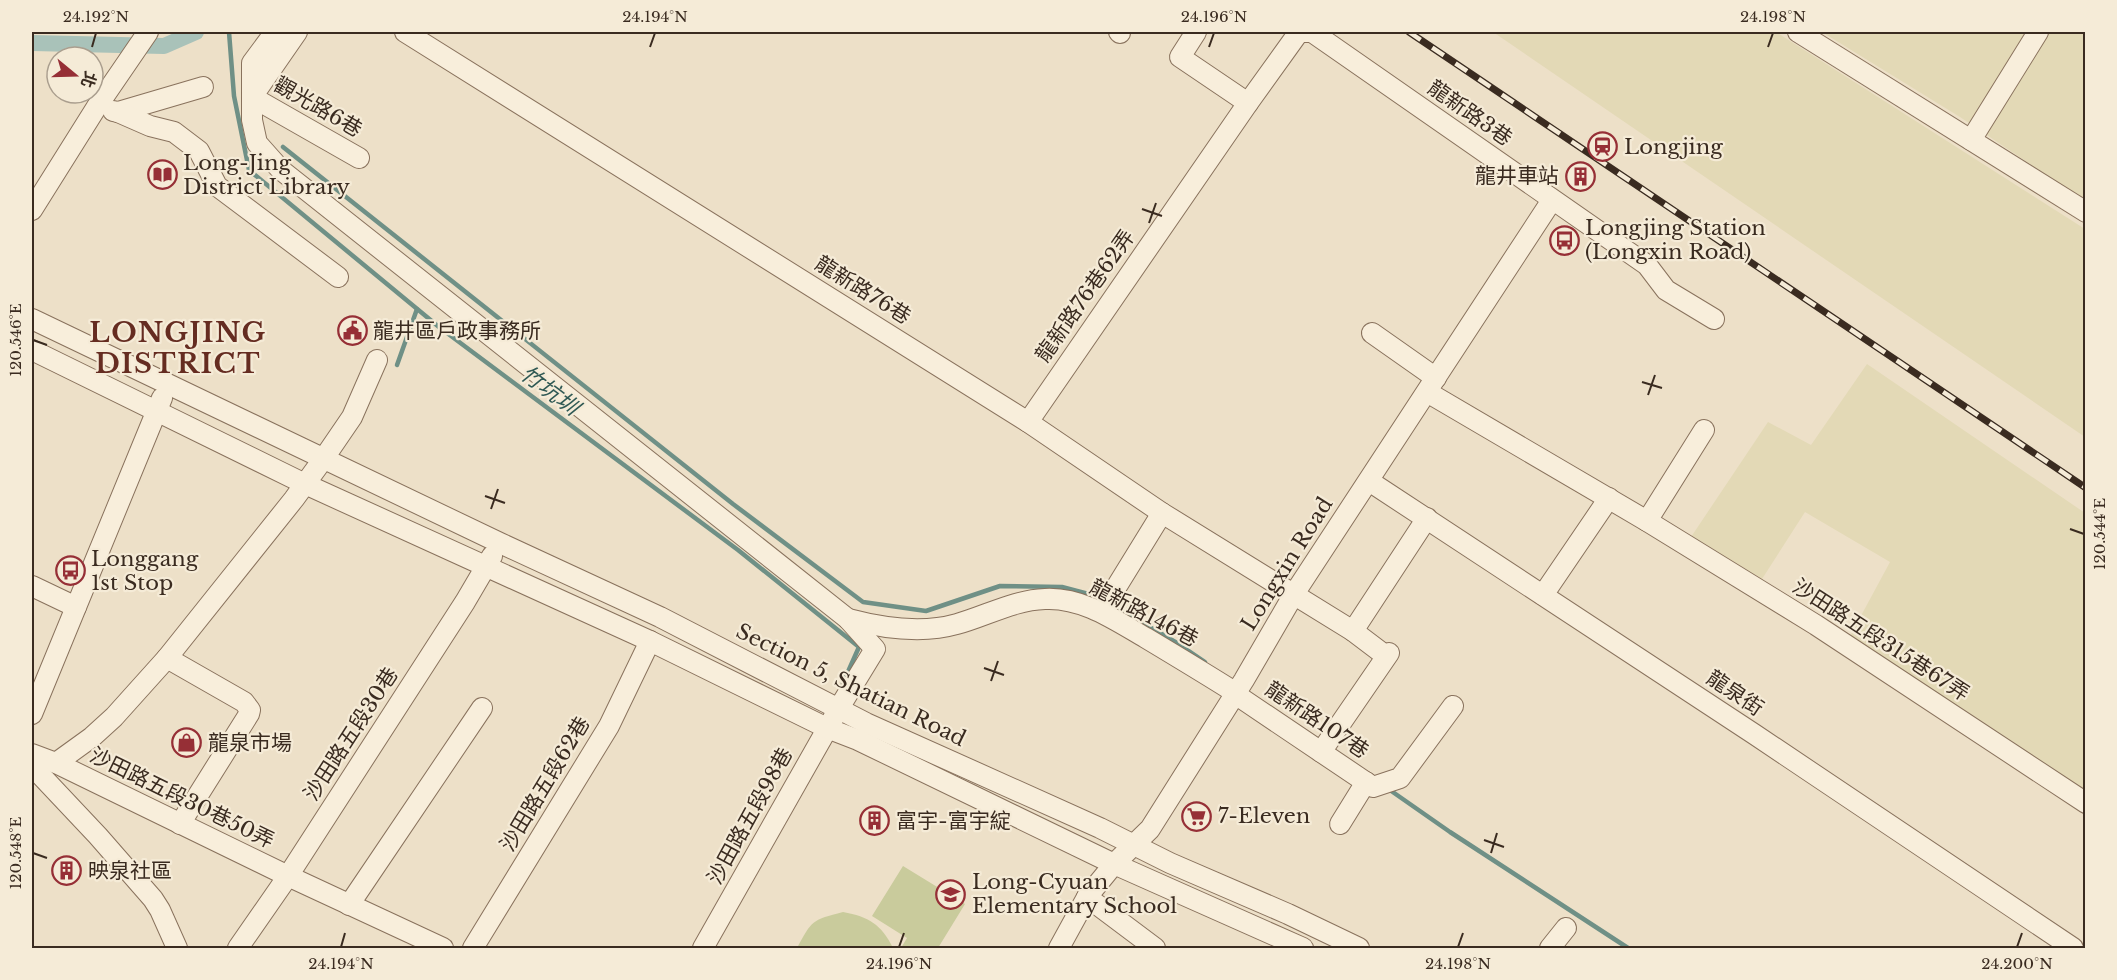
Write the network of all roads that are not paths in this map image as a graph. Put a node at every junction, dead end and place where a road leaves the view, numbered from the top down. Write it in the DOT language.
graph roads {
  1 [pos="148,32"];
  2 [pos="275,32"];
  3 [pos="297,32"];
  4 [pos="405,32"];
  5 [pos="1196,32"];
  6 [pos="1312,32"];
  7 [pos="1798,32"];
  8 [pos="2038,32"];
  9 [pos="203,87"];
  10 [pos="252,97"];
  11 [pos="1248,103"];
  12 [pos="96,108"];
  13 [pos="118,112"];
  14 [pos="1971,140"];
  15 [pos="359,158"];
  16 [pos="1552,200"];
  17 [pos="32,210"];
  18 [pos="2085,212"];
  19 [pos="338,277"];
  20 [pos="32,319"];
  21 [pos="1714,319"];
  22 [pos="1372,333"];
  23 [pos="32,350"];
  24 [pos="377,360"];
  25 [pos="168,385"];
  26 [pos="1432,385"];
  27 [pos="157,410"];
  28 [pos="232,415"];
  29 [pos="1028,422"];
  30 [pos="1704,430"];
  31 [pos="221,442"];
  32 [pos="324,458"];
  33 [pos="1369,481"];
  34 [pos="305,484"];
  35 [pos="1609,498"];
  36 [pos="1162,513"];
  37 [pos="1427,518"];
  38 [pos="1647,521"];
  39 [pos="500,543"];
  40 [pos="486,566"];
  41 [pos="32,586"];
  42 [pos="1294,594"];
  43 [pos="1543,595"];
  44 [pos="1105,606"];
  45 [pos="76,607"];
  46 [pos="848,620"];
  47 [pos="1353,631"];
  48 [pos="650,640"];
  49 [pos="167,658"];
  50 [pos="1238,689"];
  51 [pos="1453,706"];
  52 [pos="482,708"];
  53 [pos="839,708"];
  54 [pos="32,714"];
  55 [pos="827,728"];
  56 [pos="1324,747"];
  57 [pos="32,754"];
  58 [pos="56,763"];
  59 [pos="32,766"];
  60 [pos="1376,784"];
  61 [pos="2085,803"];
  62 [pos="180,824"];
  63 [pos="1340,824"];
  64 [pos="1133,846"];
  65 [pos="1114,864"];
  66 [pos="288,876"];
  67 [pos="1088,897"];
  68 [pos="349,905"];
  69 [pos="1566,928"];
  70 [pos="177,948"];
  71 [pos="238,948"];
  72 [pos="442,948"];
  73 [pos="473,948"];
  74 [pos="703,948"];
  75 [pos="1059,948"];
  76 [pos="1155,948"];
  77 [pos="1303,948"];
  78 [pos="1359,948"];
  79 [pos="1550,948"];
  80 [pos="2073,948"];
  1 -- 12 [label="street"];
  2 -- 10 [label="street"];
  3 -- 10 [label="street"];
  4 -- 29 [label="street, 龍新路76巷"];
  5 -- 11 [label="street"];
  6 -- 11 [label="street, 龍新路76巷62弄"];
  6 -- 16 [label="street, 龍新路3巷"];
  7 -- 14 [label="street"];
  8 -- 14 [label="street"];
  9 -- 13 [label="street"];
  10 -- 15 [label="street, 觀光路6巷"];
  10 -- 46 [label="street"];
  11 -- 29 [label="street, 龍新路76巷62弄"];
  12 -- 13 [label="street"];
  12 -- 17 [label="street"];
  13 -- 19 [label="street"];
  14 -- 18 [label="street"];
  16 -- 21 [label="street, 龍新路3巷"];
  16 -- 26 [label="street, Longxin Road"];
  20 -- 25 [label="street, Section 5, Shatian Road"];
  22 -- 26 [label="street, 沙田路五段315巷67弄"];
  23 -- 27 [label="street"];
  24 -- 32 [label="street"];
  25 -- 27 [label="street"];
  25 -- 28 [label="street, Section 5, Shatian Road"];
  26 -- 33 [label="street, Longxin Road"];
  26 -- 35 [label="street, 沙田路五段315巷67弄"];
  27 -- 31 [label="street"];
  27 -- 45 [label="street"];
  28 -- 31 [label="street"];
  28 -- 32 [label="street, Section 5, Shatian Road"];
  29 -- 36 [label="street, 龍新路76巷"];
  30 -- 38 [label="street"];
  31 -- 34 [label="street"];
  32 -- 34 [label="street"];
  32 -- 39 [label="street, Section 5, Shatian Road"];
  33 -- 37 [label="street, 龍泉街"];
  33 -- 42 [label="street, Longxin Road"];
  34 -- 40 [label="street"];
  34 -- 49 [label="street"];
  35 -- 38 [label="street, 沙田路五段315巷67弄"];
  35 -- 43 [label="street"];
  36 -- 42 [label="street, 龍新路76巷"];
  36 -- 44 [label="street"];
  37 -- 43 [label="street, 龍泉街"];
  37 -- 47 [label="street"];
  38 -- 61 [label="street, 沙田路五段315巷67弄"];
  39 -- 40 [label="street, 沙田路五段30巷"];
  39 -- 53 [label="street, Section 5, Shatian Road"];
  40 -- 48 [label="street"];
  40 -- 66 [label="street, 沙田路五段30巷"];
  41 -- 45 [label="street"];
  42 -- 47 [label="street, 龍新路76巷"];
  42 -- 50 [label="street, Longxin Road"];
  43 -- 80 [label="street, 龍泉街"];
  44 -- 46 [label="street, 龍新路146巷"];
  44 -- 50 [label="street, 龍新路146巷"];
  45 -- 54 [label="street"];
  46 -- 53 [label="street, 沙田路五段98巷"];
  47 -- 56 [label="street, 龍新路76巷"];
  48 -- 55 [label="street"];
  48 -- 73 [label="street, 沙田路五段62巷"];
  49 -- 58 [label="street"];
  49 -- 62 [label="street"];
  50 -- 56 [label="street, 龍新路107巷"];
  50 -- 64 [label="street, Longxin Road"];
  51 -- 60 [label="street"];
  52 -- 68 [label="street"];
  53 -- 55 [label="street, 沙田路五段98巷"];
  53 -- 64 [label="street, Section 5, Shatian Road"];
  55 -- 65 [label="street"];
  55 -- 74 [label="street, 沙田路五段98巷"];
  56 -- 60 [label="street, 龍新路107巷"];
  57 -- 58 [label="street, 沙田路五段30巷50弄"];
  58 -- 62 [label="street, 沙田路五段30巷50弄"];
  59 -- 70 [label="street"];
  60 -- 63 [label="street"];
  62 -- 66 [label="street, 沙田路五段30巷50弄"];
  64 -- 65 [label="street, Longxin Road"];
  64 -- 78 [label="street, Section 5, Shatian Road"];
  65 -- 67 [label="street, Longxin Road"];
  65 -- 77 [label="street"];
  66 -- 68 [label="street"];
  66 -- 71 [label="street, 沙田路五段30巷"];
  67 -- 75 [label="street, Longxin Road"];
  67 -- 76 [label="street"];
  68 -- 72 [label="street"];
  69 -- 79 [label="street"];
}
